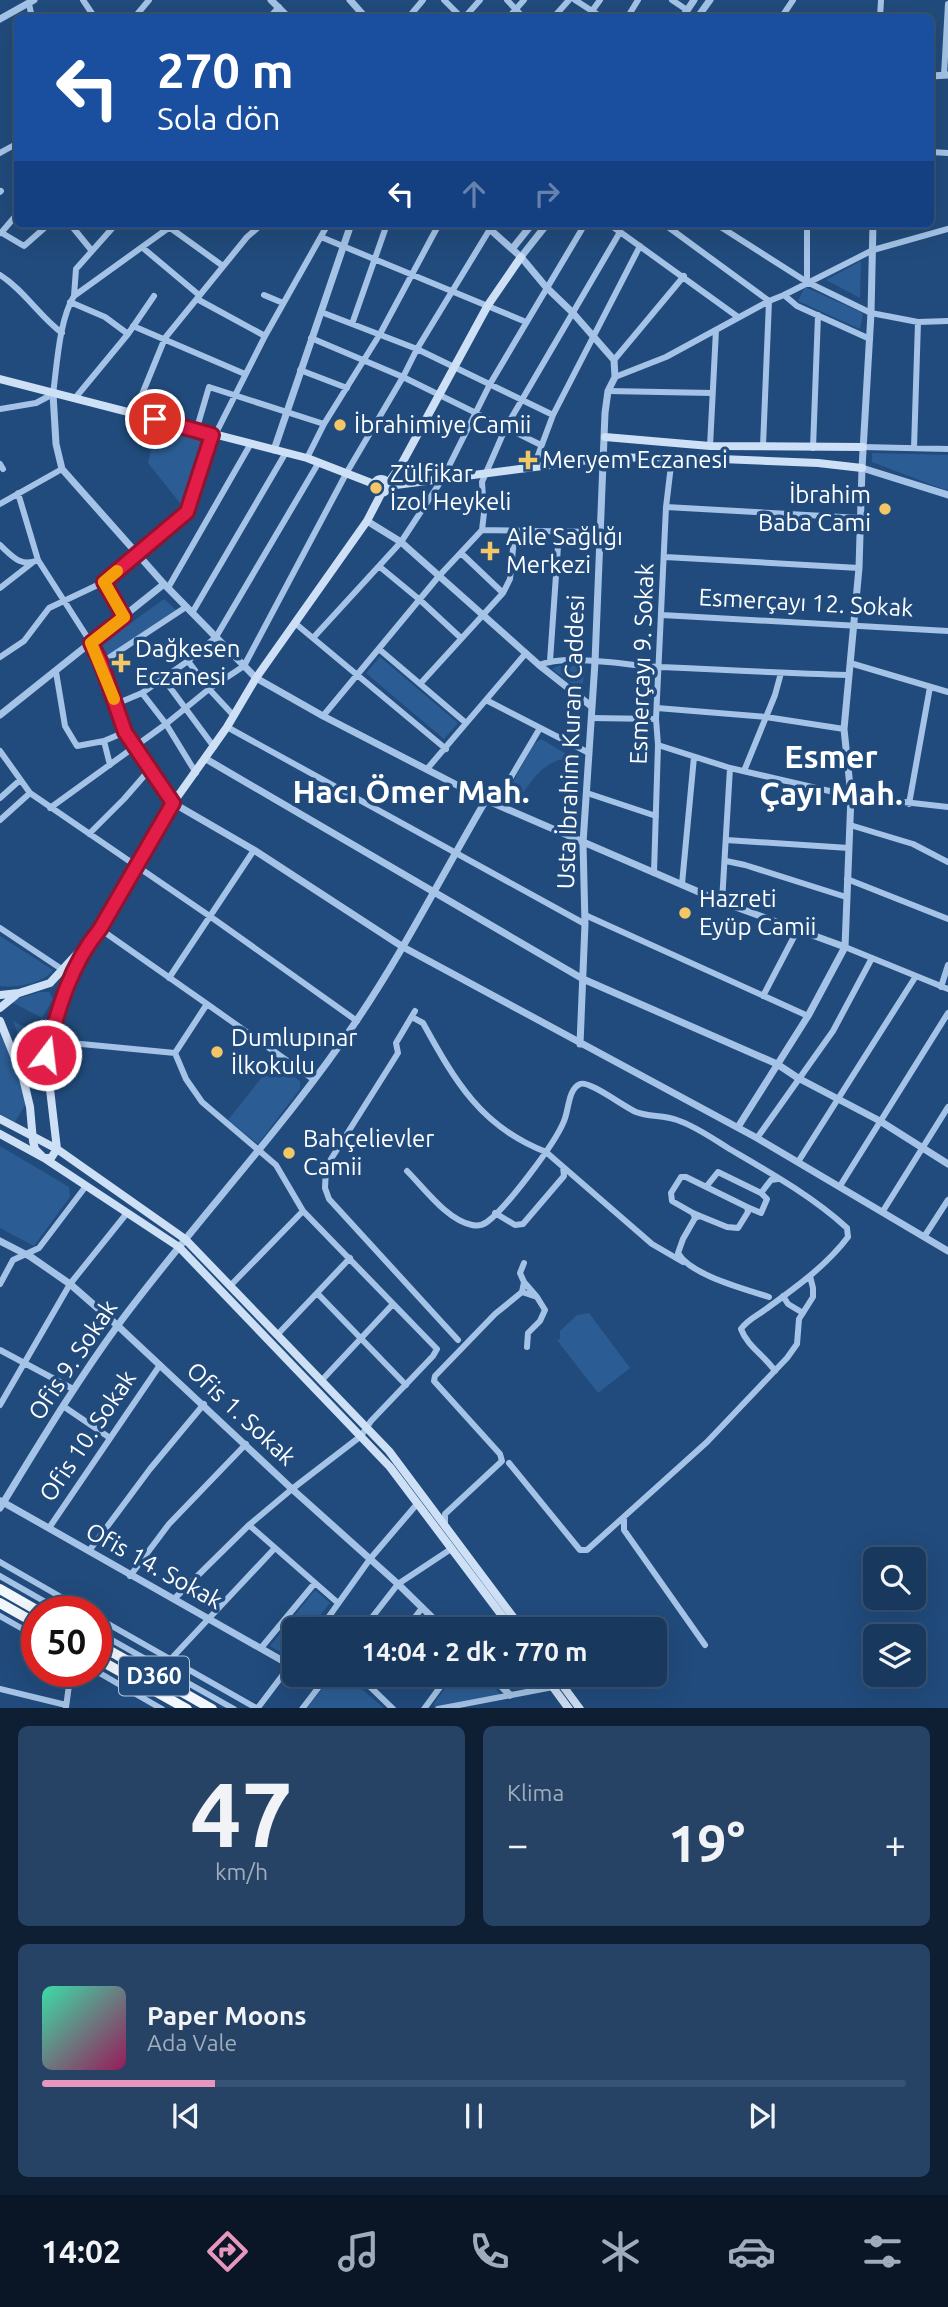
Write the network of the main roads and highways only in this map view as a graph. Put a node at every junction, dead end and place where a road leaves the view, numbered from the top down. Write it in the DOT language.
graph roads {
  1 [pos="521,257"];
  2 [pos="0,379"];
  3 [pos="606,437"];
  4 [pos="863,447"];
  5 [pos="862,468"];
  6 [pos="374,484"];
  7 [pos="388,484"];
  8 [pos="381,494"];
  9 [pos="89,942"];
  10 [pos="50,983"];
  11 [pos="63,992"];
  12 [pos="19,993"];
  13 [pos="0,995"];
  14 [pos="0,1008"];
  15 [pos="0,1022"];
  16 [pos="48,1075"];
  17 [pos="23,1078"];
  18 [pos="0,1119"];
  19 [pos="0,1134"];
  20 [pos="31,1135"];
  21 [pos="57,1149"];
  22 [pos="44,1158"];
  23 [pos="364,1433"];
  24 [pos="0,1589"];
  25 [pos="21,1601"];
  26 [pos="0,1603"];
  27 [pos="21,1615"];
  28 [pos="503,1617"];
  29 [pos="513,1617"];
  30 [pos="112,1652"];
  31 [pos="112,1667"];
  32 [pos="553,1687"];
  33 [pos="564,1687"];
  34 [pos="185,1708"];
  35 [pos="210,1708"];
  36 [pos="568,1708"];
  37 [pos="579,1708"];
  1 -- 7 [label="main road"];
  2 -- 6 [label="main road"];
  3 -- 4 [label="main road"];
  5 -- 7 [label="main road"];
  6 -- 7 [label="main road"];
  6 -- 8 [label="main road"];
  7 -- 8 [label="main road"];
  8 -- 9 [label="main road"];
  9 -- 10 [label="main road"];
  9 -- 11 [label="main road"];
  10 -- 11 [label="main road"];
  10 -- 12 [label="main road"];
  11 -- 16 [label="main road"];
  12 -- 13 [label="main road"];
  12 -- 14 [label="main road"];
  15 -- 17 [label="main road"];
  16 -- 17 [label="main road"];
  16 -- 21 [label="main road"];
  17 -- 20 [label="main road"];
  18 -- 20 [label="main road"];
  19 -- 22 [label="main road"];
  20 -- 21 [label="main road"];
  20 -- 22 [label="main road"];
  21 -- 22 [label="main road"];
  21 -- 23 [label="main road"];
  22 -- 23 [label="main road"];
  23 -- 28 [label="main road"];
  23 -- 29 [label="main road"];
  24 -- 25 [label="highway"];
  26 -- 27 [label="highway"];
  30 -- 35 [label="highway, D360"];
  31 -- 34 [label="highway, D360"];
  32 -- 36 [label="main road"];
  33 -- 37 [label="main road"];
}
